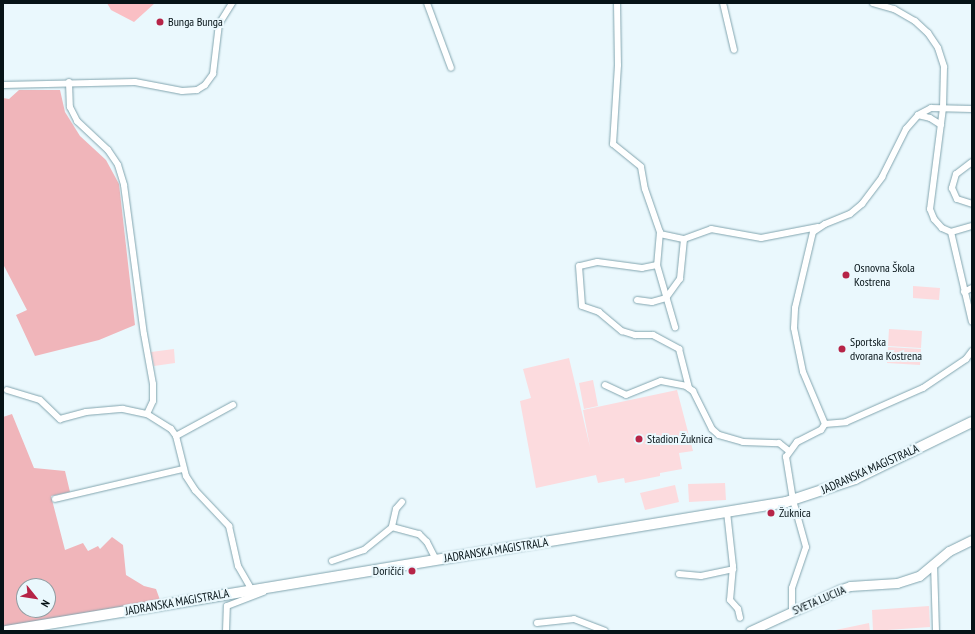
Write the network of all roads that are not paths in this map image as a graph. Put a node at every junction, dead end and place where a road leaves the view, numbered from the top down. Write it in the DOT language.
graph roads {
  1 [pos="232,3"];
  2 [pos="427,3"];
  3 [pos="617,3"];
  4 [pos="723,3"];
  5 [pos="873,3"];
  6 [pos="734,50"];
  7 [pos="451,68"];
  8 [pos="70,82"];
  9 [pos="3,85"];
  10 [pos="943,108"];
  11 [pos="972,108"];
  12 [pos="918,115"];
  13 [pos="941,125"];
  14 [pos="972,162"];
  15 [pos="972,204"];
  16 [pos="972,226"];
  17 [pos="818,227"];
  18 [pos="951,232"];
  19 [pos="660,234"];
  20 [pos="684,239"];
  21 [pos="657,265"];
  22 [pos="972,288"];
  23 [pos="964,292"];
  24 [pos="666,298"];
  25 [pos="637,300"];
  26 [pos="972,322"];
  27 [pos="675,328"];
  28 [pos="972,351"];
  29 [pos="605,385"];
  30 [pos="689,388"];
  31 [pos="7,390"];
  32 [pos="233,405"];
  33 [pos="147,414"];
  34 [pos="972,422"];
  35 [pos="825,424"];
  36 [pos="176,436"];
  37 [pos="789,451"];
  38 [pos="183,469"];
  39 [pos="55,499"];
  40 [pos="792,500"];
  41 [pos="402,502"];
  42 [pos="727,512"];
  43 [pos="392,527"];
  44 [pos="972,541"];
  45 [pos="436,560"];
  46 [pos="332,561"];
  47 [pos="934,564"];
  48 [pos="733,570"];
  49 [pos="679,574"];
  50 [pos="269,587"];
  51 [pos="252,590"];
  52 [pos="792,611"];
  53 [pos="740,618"];
  54 [pos="538,623"];
  55 [pos="6,631"];
  56 [pos="226,631"];
  57 [pos="605,631"];
  58 [pos="750,631"];
  59 [pos="936,631"];
  1 -- 8 [label="street"];
  2 -- 7 [label="street"];
  3 -- 19 [label="street"];
  4 -- 6 [label="street"];
  5 -- 10 [label="street"];
  8 -- 9 [label="street"];
  8 -- 33 [label="street"];
  10 -- 11 [label="street"];
  10 -- 12 [label="street"];
  10 -- 13 [label="street"];
  12 -- 13 [label="street"];
  12 -- 17 [label="street"];
  13 -- 18 [label="street"];
  14 -- 15 [label="street"];
  16 -- 18 [label="street"];
  17 -- 20 [label="street"];
  17 -- 35 [label="street"];
  18 -- 23 [label="street"];
  19 -- 20 [label="street"];
  19 -- 21 [label="street"];
  20 -- 24 [label="street"];
  21 -- 24 [label="street"];
  21 -- 30 [label="street"];
  22 -- 23 [label="street"];
  23 -- 26 [label="street"];
  24 -- 25 [label="street"];
  24 -- 27 [label="street"];
  28 -- 35 [label="street"];
  29 -- 30 [label="street"];
  30 -- 37 [label="street"];
  31 -- 33 [label="street"];
  32 -- 36 [label="street"];
  33 -- 36 [label="street"];
  34 -- 40 [label="main road, JADRANSKA MAGISTRALA"];
  35 -- 37 [label="street"];
  36 -- 38 [label="street"];
  37 -- 40 [label="street"];
  38 -- 39 [label="street"];
  38 -- 51 [label="street"];
  40 -- 42 [label="main road, JADRANSKA MAGISTRALA"];
  40 -- 52 [label="street"];
  41 -- 43 [label="street"];
  42 -- 45 [label="main road, JADRANSKA MAGISTRALA"];
  42 -- 48 [label="street"];
  43 -- 45 [label="street"];
  43 -- 46 [label="street"];
  44 -- 47 [label="street, SVETA LUCIJA"];
  45 -- 50 [label="main road, JADRANSKA MAGISTRALA"];
  47 -- 52 [label="street, SVETA LUCIJA"];
  47 -- 59 [label="street"];
  48 -- 49 [label="street"];
  48 -- 53 [label="street"];
  50 -- 51 [label="main road, JADRANSKA MAGISTRALA"];
  50 -- 56 [label="street"];
  51 -- 55 [label="main road, JADRANSKA MAGISTRALA"];
  52 -- 58 [label="street, SVETA LUCIJA"];
  54 -- 57 [label="street"];
}
